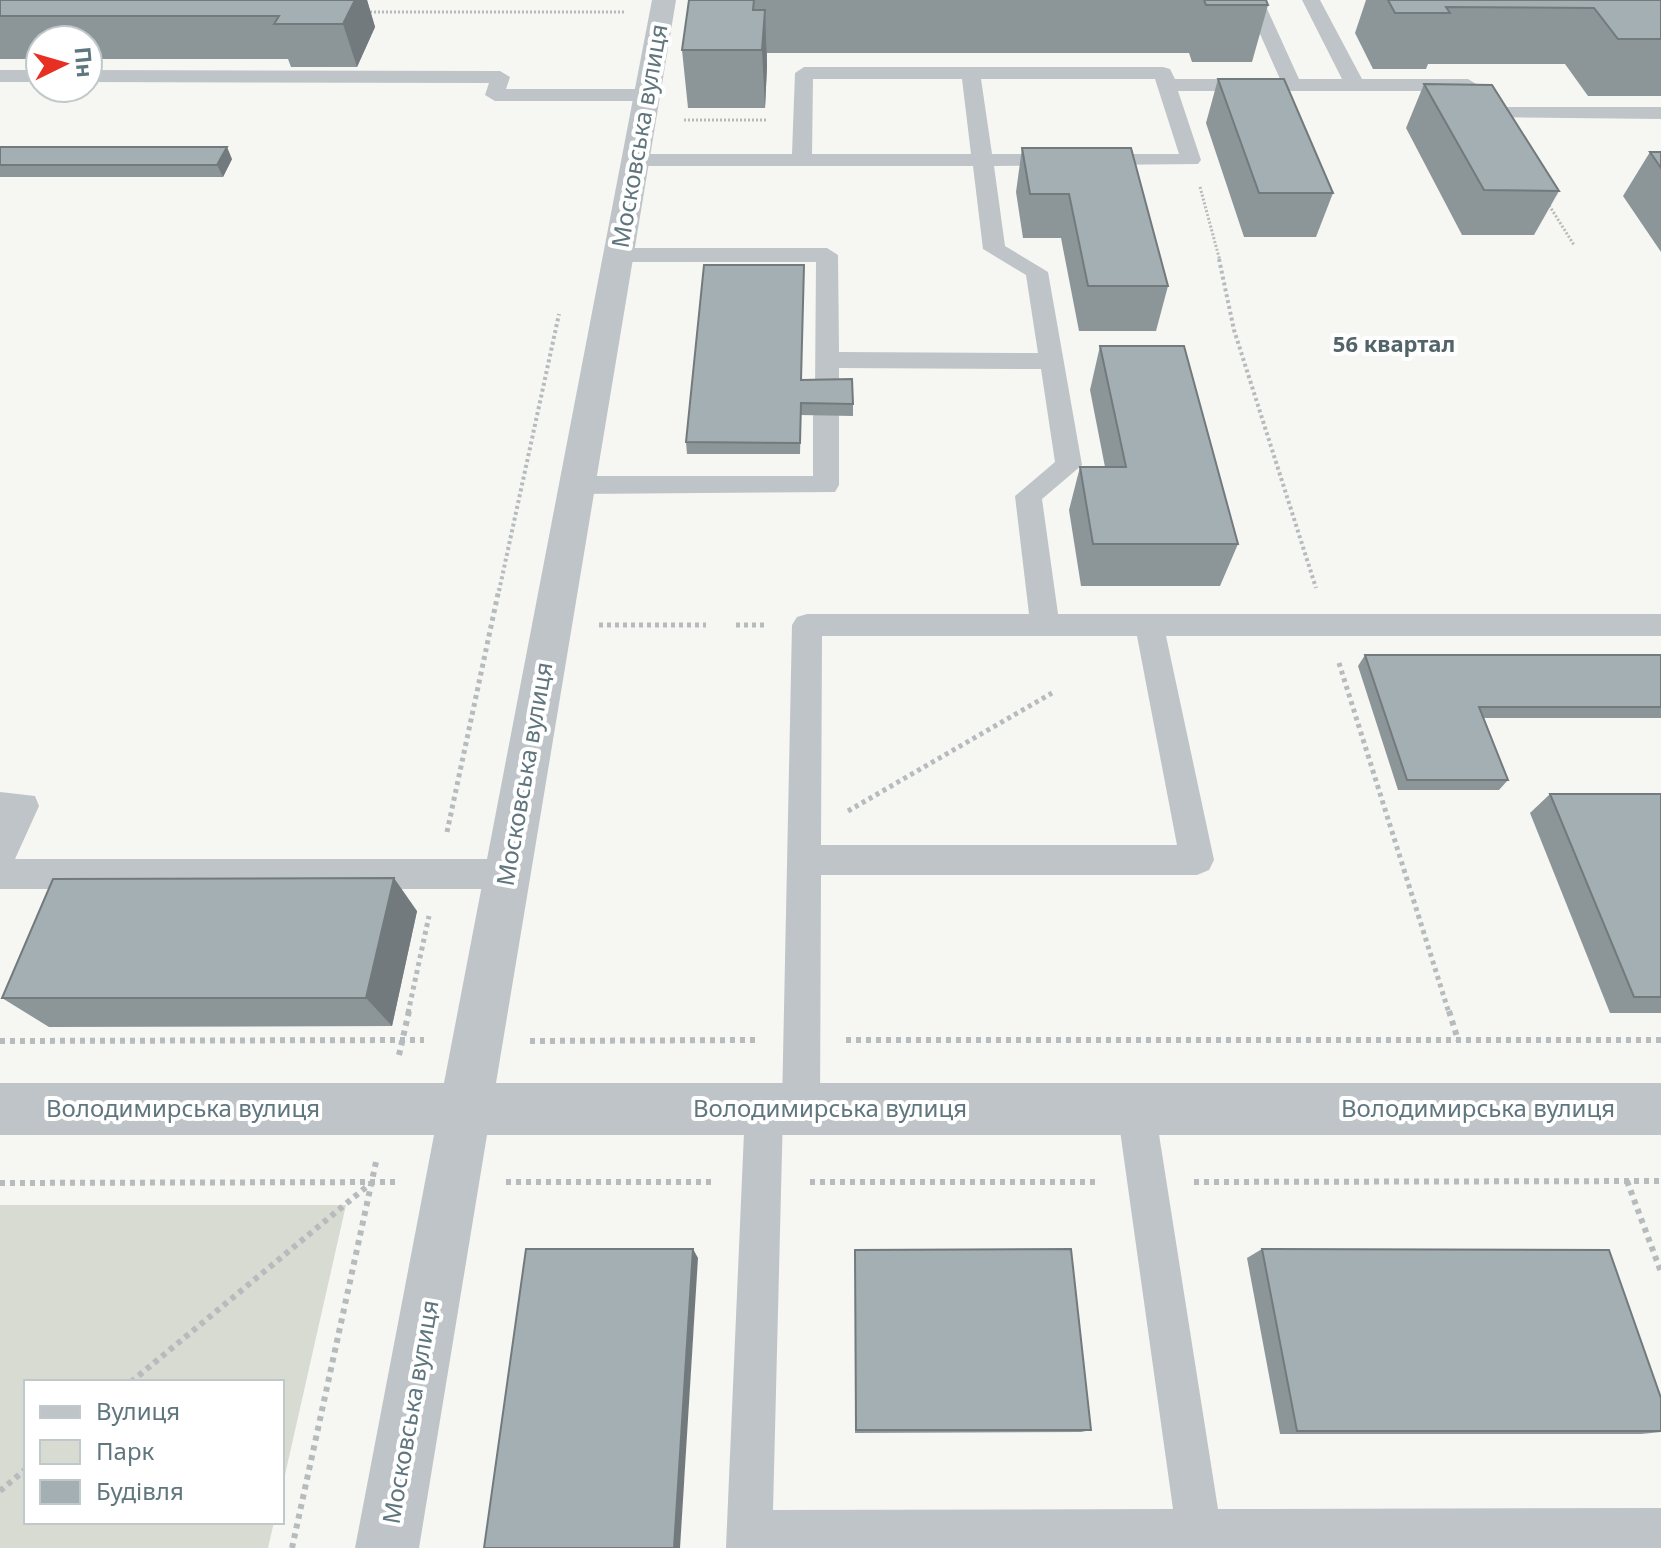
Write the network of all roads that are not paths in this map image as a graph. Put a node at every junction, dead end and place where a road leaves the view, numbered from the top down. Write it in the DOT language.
graph roads {
  1 [pos="1254,0"];
  2 [pos="1311,0"];
  3 [pos="650,8"];
  4 [pos="971,73"];
  5 [pos="0,76"];
  6 [pos="24,76"];
  7 [pos="104,76"];
  8 [pos="1167,85"];
  9 [pos="1292,85"];
  10 [pos="1355,85"];
  11 [pos="647,95"];
  12 [pos="1492,113"];
  13 [pos="1661,113"];
  14 [pos="636,160"];
  15 [pos="802,160"];
  16 [pos="982,160"];
  17 [pos="1546,199"];
  18 [pos="618,255"];
  19 [pos="827,360"];
  20 [pos="1052,361"];
  21 [pos="577,485"];
  22 [pos="1045,625"];
  23 [pos="1149,625"];
  24 [pos="1661,625"];
  25 [pos="0,806"];
  26 [pos="804,848"];
  27 [pos="0,856"];
  28 [pos="0,874"];
  29 [pos="508,874"];
  30 [pos="0,1109"];
  31 [pos="466,1109"];
  32 [pos="782,1109"];
  33 [pos="1136,1109"];
  34 [pos="1661,1109"];
  35 [pos="1661,1531"];
  36 [pos="1199,1532"];
  37 [pos="750,1540"];
  38 [pos="1434,1540"];
  39 [pos="387,1548"];
  1 -- 9 [label="lane"];
  2 -- 10 [label="lane"];
  3 -- 11 [label="street, Московська вулиця"];
  4 -- 8 [label="lane"];
  4 -- 15 [label="lane"];
  4 -- 16 [label="lane"];
  5 -- 6 [label="lane"];
  7 -- 11 [label="lane"];
  8 -- 9 [label="lane"];
  8 -- 16 [label="lane"];
  9 -- 10 [label="lane"];
  10 -- 12 [label="lane"];
  11 -- 14 [label="street, Московська вулиця"];
  12 -- 13 [label="lane"];
  12 -- 17 [label="lane"];
  14 -- 15 [label="lane"];
  14 -- 18 [label="street, Московська вулиця"];
  15 -- 16 [label="lane"];
  16 -- 20 [label="lane"];
  18 -- 19 [label="lane"];
  18 -- 21 [label="street, Московська вулиця"];
  19 -- 20 [label="lane"];
  19 -- 21 [label="lane"];
  20 -- 22 [label="lane"];
  21 -- 29 [label="street, Московська вулиця"];
  22 -- 23 [label="lane"];
  22 -- 26 [label="lane"];
  23 -- 24 [label="lane"];
  23 -- 26 [label="lane"];
  25 -- 27 [label="lane"];
  26 -- 32 [label="lane"];
  28 -- 29 [label="lane"];
  29 -- 31 [label="street, Московська вулиця"];
  30 -- 31 [label="street, Володимирська вулиця"];
  31 -- 32 [label="street, Володимирська вулиця"];
  31 -- 39 [label="street, Московська вулиця"];
  32 -- 33 [label="street, Володимирська вулиця"];
  32 -- 37 [label="lane"];
  33 -- 34 [label="street, Володимирська вулиця"];
  33 -- 36 [label="lane"];
  35 -- 38 [label="lane"];
  36 -- 37 [label="lane"];
  36 -- 38 [label="lane"];
}
